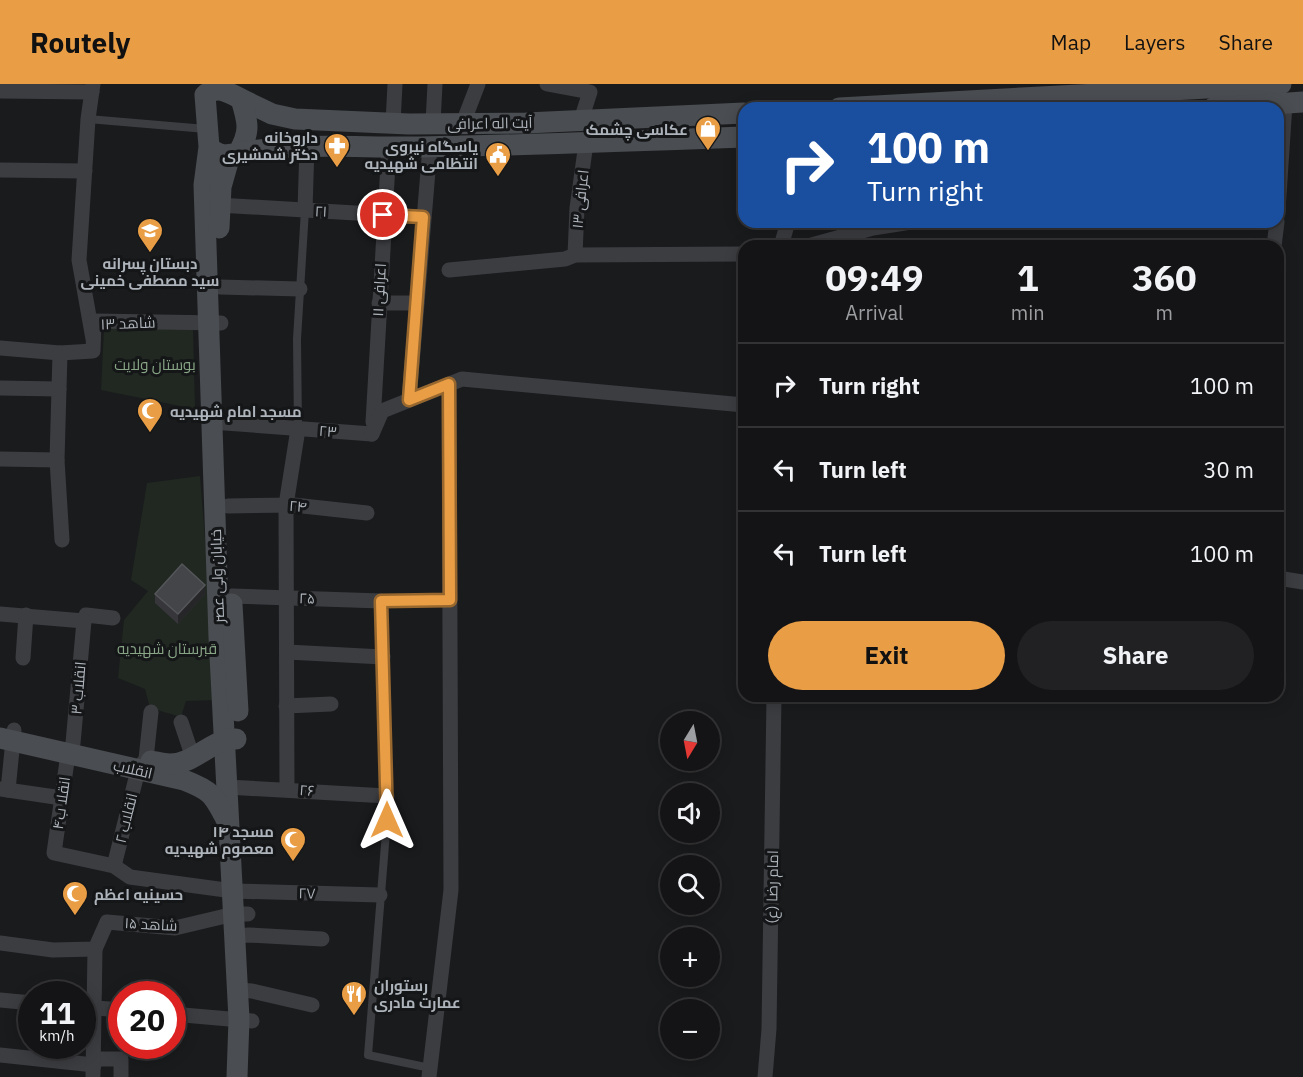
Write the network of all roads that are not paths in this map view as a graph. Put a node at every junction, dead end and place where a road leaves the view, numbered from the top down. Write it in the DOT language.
graph roads {
  1 [pos="395,84"];
  2 [pos="435,84"];
  3 [pos="478,84"];
  4 [pos="547,84"];
  5 [pos="1247,85"];
  6 [pos="92,88"];
  7 [pos="0,91"];
  8 [pos="219,91"];
  9 [pos="1154,93"];
  10 [pos="1210,93"];
  11 [pos="1292,95"];
  12 [pos="965,102"];
  13 [pos="738,113"];
  14 [pos="284,117"];
  15 [pos="88,119"];
  16 [pos="581,120"];
  17 [pos="393,123"];
  18 [pos="433,123"];
  19 [pos="463,123"];
  20 [pos="738,137"];
  21 [pos="208,138"];
  22 [pos="586,143"];
  23 [pos="297,146"];
  24 [pos="389,147"];
  25 [pos="430,147"];
  26 [pos="1284,151"];
  27 [pos="234,154"];
  28 [pos="0,170"];
  29 [pos="85,171"];
  30 [pos="218,206"];
  31 [pos="304,210"];
  32 [pos="383,215"];
  33 [pos="423,217"];
  34 [pos="873,228"];
  35 [pos="830,240"];
  36 [pos="738,254"];
  37 [pos="575,255"];
  38 [pos="449,270"];
  39 [pos="220,287"];
  40 [pos="300,289"];
  41 [pos="379,303"];
  42 [pos="417,303"];
  43 [pos="214,322"];
  44 [pos="93,339"];
  45 [pos="0,348"];
  46 [pos="60,353"];
  47 [pos="449,384"];
  48 [pos="0,388"];
  49 [pos="58,389"];
  50 [pos="409,400"];
  51 [pos="738,404"];
  52 [pos="218,423"];
  53 [pos="298,429"];
  54 [pos="372,434"];
  55 [pos="0,459"];
  56 [pos="57,460"];
  57 [pos="286,505"];
  58 [pos="228,506"];
  59 [pos="367,513"];
  60 [pos="62,540"];
  61 [pos="1284,579"];
  62 [pos="1303,582"];
  63 [pos="232,596"];
  64 [pos="287,598"];
  65 [pos="450,600"];
  66 [pos="381,601"];
  67 [pos="0,614"];
  68 [pos="26,615"];
  69 [pos="113,618"];
  70 [pos="84,621"];
  71 [pos="286,651"];
  72 [pos="383,657"];
  73 [pos="22,658"];
  74 [pos="774,702"];
  75 [pos="331,704"];
  76 [pos="286,706"];
  77 [pos="151,712"];
  78 [pos="181,722"];
  79 [pos="7,734"];
  80 [pos="232,739"];
  81 [pos="71,748"];
  82 [pos="193,759"];
  83 [pos="142,765"];
  84 [pos="234,787"];
  85 [pos="4,789"];
  86 [pos="287,789"];
  87 [pos="387,796"];
  88 [pos="62,798"];
  89 [pos="237,828"];
  90 [pos="54,853"];
  91 [pos="114,866"];
  92 [pos="240,892"];
  93 [pos="380,895"];
  94 [pos="241,914"];
  95 [pos="242,935"];
  96 [pos="322,939"];
  97 [pos="0,944"];
  98 [pos="95,949"];
  99 [pos="92,981"];
  100 [pos="245,991"];
  101 [pos="0,1000"];
  102 [pos="18,1002"];
  103 [pos="312,1005"];
  104 [pos="186,1015"];
  105 [pos="246,1020"];
  106 [pos="0,1056"];
  107 [pos="93,1059"];
  108 [pos="94,1067"];
  109 [pos="430,1073"];
  110 [pos="121,1077"];
  111 [pos="237,1077"];
  112 [pos="250,1077"];
  113 [pos="765,1077"];
  1 -- 17 [label="street"];
  2 -- 18 [label="street"];
  3 -- 19 [label="street"];
  4 -- 16 [label="street"];
  5 -- 10 [label="main road"];
  5 -- 11 [label="main road"];
  6 -- 7 [label="street"];
  6 -- 15 [label="street"];
  8 -- 14 [label="main road, آیت اله اعرافی"];
  8 -- 21 [label="main road, خیابان ولی عصر"];
  8 -- 27 [label="main road, خیابان ولی عصر"];
  9 -- 10 [label="main road"];
  9 -- 12 [label="main road"];
  10 -- 11 [label="main road"];
  11 -- 26 [label="street"];
  13 -- 16 [label="main road, آیت اله اعرافی"];
  14 -- 17 [label="main road, آیت اله اعرافی"];
  14 -- 23 [label="main road"];
  15 -- 21 [label="lane"];
  15 -- 29 [label="street"];
  16 -- 19 [label="main road, آیت اله اعرافی"];
  17 -- 18 [label="main road, آیت اله اعرافی"];
  18 -- 19 [label="main road, آیت اله اعرافی"];
  20 -- 22 [label="main road, آیت اله اعرافی"];
  21 -- 27 [label="main road"];
  21 -- 43 [label="main road, خیابان ولی عصر"];
  22 -- 25 [label="main road, آیت اله اعرافی"];
  22 -- 37 [label="street, اعرافی ۱۳"];
  23 -- 24 [label="main road, آیت اله اعرافی"];
  23 -- 27 [label="main road, آیت اله اعرافی"];
  23 -- 31 [label="street"];
  24 -- 25 [label="main road, آیت اله اعرافی"];
  24 -- 32 [label="street, اعرافی ۱۱"];
  25 -- 33 [label="street"];
  27 -- 30 [label="main road, خیابان ولی عصر"];
  28 -- 29 [label="street"];
  29 -- 44 [label="street"];
  30 -- 31 [label="street, ۲۱"];
  30 -- 39 [label="main road, خیابان ولی عصر"];
  31 -- 32 [label="street, ۲۱"];
  31 -- 40 [label="lane"];
  32 -- 33 [label="street, ۲۱"];
  32 -- 41 [label="street, اعرافی ۱۱"];
  33 -- 42 [label="street"];
  34 -- 35 [label="street"];
  36 -- 37 [label="street"];
  37 -- 38 [label="street"];
  39 -- 40 [label="street"];
  39 -- 43 [label="main road, خیابان ولی عصر"];
  40 -- 53 [label="lane"];
  41 -- 42 [label="street"];
  41 -- 54 [label="street, اعرافی ۱۱"];
  42 -- 50 [label="street"];
  43 -- 44 [label="street, شاهد ۱۳"];
  43 -- 52 [label="main road, خیابان ولی عصر"];
  44 -- 46 [label="street, شاهد ۱۳"];
  45 -- 46 [label="street"];
  46 -- 49 [label="street"];
  47 -- 50 [label="street"];
  47 -- 51 [label="street"];
  47 -- 65 [label="street"];
  48 -- 49 [label="street"];
  49 -- 56 [label="street"];
  50 -- 54 [label="street"];
  52 -- 53 [label="street, ۲۳"];
  52 -- 58 [label="main road, خیابان ولی عصر"];
  52 -- 80 [label="main road, خیابان ولی عصر"];
  53 -- 54 [label="street, ۲۳"];
  53 -- 57 [label="street"];
  55 -- 56 [label="street"];
  56 -- 60 [label="street"];
  57 -- 58 [label="street, ۲۴"];
  57 -- 59 [label="street, ۲۴"];
  57 -- 64 [label="street"];
  58 -- 63 [label="main road, خیابان ولی عصر"];
  61 -- 62 [label="street"];
  63 -- 64 [label="street, ۲۵"];
  63 -- 80 [label="main road, خیابان ولی عصر"];
  64 -- 66 [label="street, ۲۵"];
  64 -- 71 [label="street"];
  65 -- 66 [label="lane"];
  65 -- 109 [label="street"];
  66 -- 72 [label="lane"];
  67 -- 68 [label="street"];
  68 -- 70 [label="street"];
  68 -- 73 [label="street"];
  69 -- 70 [label="street"];
  70 -- 81 [label="street, انقلاب ۳"];
  71 -- 72 [label="street"];
  71 -- 76 [label="street"];
  72 -- 87 [label="lane"];
  74 -- 113 [label="street, امام رضا (ع)"];
  75 -- 76 [label="street"];
  76 -- 86 [label="street"];
  77 -- 83 [label="street, انقلاب ۲"];
  78 -- 82 [label="street"];
  79 -- 81 [label="main road, انقلاب"];
  79 -- 85 [label="street"];
  80 -- 82 [label="main road, انقلاب"];
  80 -- 84 [label="main road, خیابان ولی عصر"];
  81 -- 83 [label="main road, انقلاب"];
  81 -- 88 [label="street, انقلا ب۴"];
  82 -- 83 [label="main road, انقلاب"];
  83 -- 89 [label="main road, انقلاب"];
  83 -- 91 [label="street, انقلاب ۲"];
  84 -- 86 [label="street, ۲۶"];
  84 -- 89 [label="main road, خیابان ولی عصر"];
  85 -- 88 [label="street"];
  86 -- 87 [label="street, ۲۶"];
  87 -- 93 [label="lane"];
  88 -- 90 [label="street, انقلا ب۴"];
  89 -- 92 [label="main road, خیابان ولی عصر"];
  90 -- 91 [label="street, ۲۷"];
  91 -- 92 [label="street, ۲۷"];
  92 -- 93 [label="street, ۲۷"];
  92 -- 94 [label="main road, خیابان ولی عصر"];
  93 -- 109 [label="lane"];
  94 -- 95 [label="main road, خیابان ولی عصر"];
  94 -- 98 [label="street, شاهد ۱۵"];
  95 -- 96 [label="street"];
  95 -- 100 [label="main road, خیابان ولی عصر"];
  97 -- 98 [label="street"];
  98 -- 99 [label="street"];
  100 -- 103 [label="street"];
  100 -- 105 [label="main road, خیابان ولی عصر"];
  101 -- 102 [label="street"];
  104 -- 105 [label="street"];
  105 -- 111 [label="main road, خیابان ولی عصر"];
  105 -- 112 [label="main road, خیابان ولی عصر"];
  106 -- 108 [label="street"];
  107 -- 108 [label="street"];
  108 -- 110 [label="street"];
}
